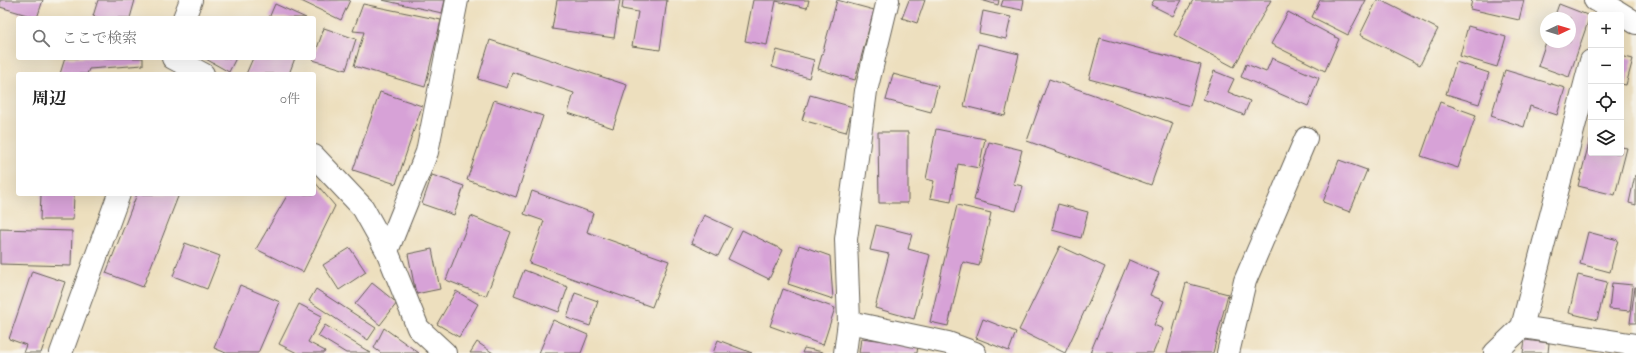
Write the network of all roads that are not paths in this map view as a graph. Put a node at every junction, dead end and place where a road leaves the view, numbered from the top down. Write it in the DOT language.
graph roads {
  1 [pos="191,0"];
  2 [pos="457,0"];
  3 [pos="888,0"];
  4 [pos="1602,7"];
  5 [pos="185,16"];
  6 [pos="1636,24"];
  7 [pos="168,60"];
  8 [pos="177,60"];
  9 [pos="164,72"];
  10 [pos="199,72"];
  11 [pos="1588,73"];
  12 [pos="1306,138"];
  13 [pos="316,158"];
  14 [pos="118,196"];
  15 [pos="387,251"];
  16 [pos="849,322"];
  17 [pos="1522,327"];
  18 [pos="1636,345"];
  19 [pos="61,353"];
  20 [pos="445,353"];
  21 [pos="845,353"];
  22 [pos="974,353"];
  23 [pos="1228,353"];
  24 [pos="1496,353"];
  1 -- 5 [label="street"];
  2 -- 15 [label="street"];
  3 -- 16 [label="street"];
  4 -- 6 [label="street"];
  7 -- 9 [label="street"];
  8 -- 10 [label="street"];
  11 -- 17 [label="street"];
  12 -- 23 [label="street"];
  13 -- 15 [label="street"];
  14 -- 19 [label="street"];
  15 -- 20 [label="street"];
  16 -- 21 [label="street"];
  16 -- 22 [label="street"];
  17 -- 18 [label="street"];
  17 -- 24 [label="street"];
}
